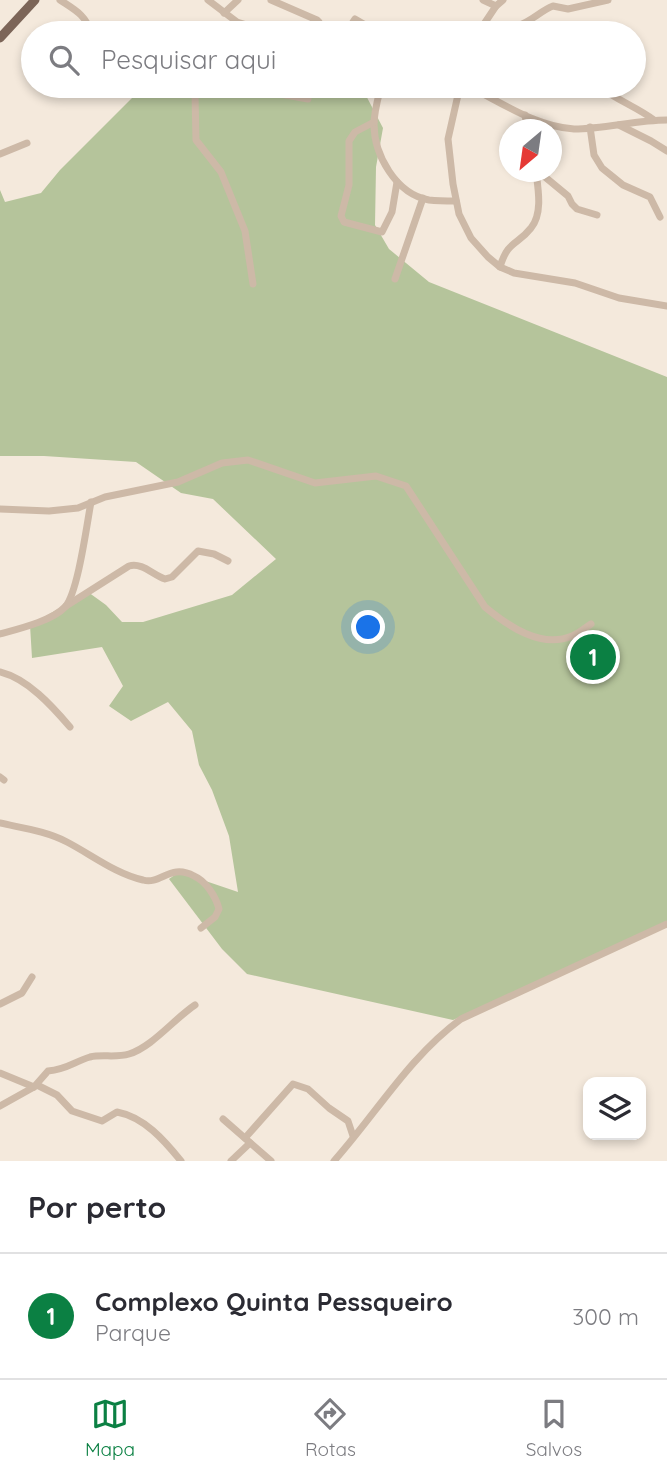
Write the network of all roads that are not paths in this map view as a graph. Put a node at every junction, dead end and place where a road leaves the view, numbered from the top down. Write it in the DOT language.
graph roads {
  1 [pos="35,0"];
  2 [pos="60,0"];
  3 [pos="208,0"];
  4 [pos="238,0"];
  5 [pos="271,0"];
  6 [pos="483,0"];
  7 [pos="503,0"];
  8 [pos="608,0"];
  9 [pos="496,6"];
  10 [pos="225,13"];
  11 [pos="88,21"];
  12 [pos="236,21"];
  13 [pos="318,21"];
  14 [pos="485,21"];
  15 [pos="529,21"];
  16 [pos="0,38"];
  17 [pos="194,98"];
  18 [pos="302,98"];
  19 [pos="378,98"];
  20 [pos="457,98"];
  21 [pos="492,98"];
  22 [pos="616,98"];
  23 [pos="308,99"];
  24 [pos="525,115"];
  25 [pos="526,119"];
  26 [pos="654,120"];
  27 [pos="667,120"];
  28 [pos="373,122"];
  29 [pos="619,125"];
  30 [pos="590,127"];
  31 [pos="27,143"];
  32 [pos="667,151"];
  33 [pos="0,154"];
  34 [pos="397,182"];
  35 [pos="537,182"];
  36 [pos="550,182"];
  37 [pos="423,198"];
  38 [pos="456,201"];
  39 [pos="597,215"];
  40 [pos="660,217"];
  41 [pos="500,267"];
  42 [pos="395,279"];
  43 [pos="253,284"];
  44 [pos="667,306"];
  45 [pos="91,502"];
  46 [pos="0,509"];
  47 [pos="228,561"];
  48 [pos="66,606"];
  49 [pos="591,625"];
  50 [pos="0,634"];
  51 [pos="0,672"];
  52 [pos="70,727"];
  53 [pos="0,823"];
  54 [pos="667,923"];
  55 [pos="201,928"];
  56 [pos="32,978"];
  57 [pos="0,1004"];
  58 [pos="195,1005"];
  59 [pos="0,1073"];
  60 [pos="36,1086"];
  61 [pos="0,1106"];
  62 [pos="223,1119"];
  63 [pos="353,1136"];
  64 [pos="248,1140"];
  65 [pos="181,1161"];
  66 [pos="231,1161"];
  67 [pos="271,1161"];
  68 [pos="334,1161"];
  1 -- 16 [label="main road"];
  2 -- 11 [label="street"];
  3 -- 10 [label="street"];
  4 -- 10 [label="street"];
  5 -- 13 [label="street"];
  6 -- 9 [label="street"];
  7 -- 9 [label="street"];
  8 -- 15 [label="street"];
  9 -- 14 [label="street"];
  10 -- 12 [label="street"];
  17 -- 43 [label="street"];
  18 -- 23 [label="street"];
  19 -- 28 [label="street"];
  20 -- 38 [label="street"];
  21 -- 24 [label="street"];
  22 -- 26 [label="street"];
  24 -- 25 [label="street"];
  24 -- 30 [label="street"];
  26 -- 27 [label="street"];
  26 -- 29 [label="street"];
  28 -- 34 [label="street"];
  28 -- 34 [label="street"];
  29 -- 30 [label="street"];
  29 -- 32 [label="street"];
  30 -- 40 [label="street"];
  31 -- 33 [label="street"];
  34 -- 37 [label="street"];
  35 -- 41 [label="street"];
  36 -- 39 [label="street"];
  37 -- 38 [label="street"];
  37 -- 42 [label="street"];
  38 -- 41 [label="street"];
  41 -- 44 [label="street"];
  45 -- 46 [label="street"];
  45 -- 48 [label="street"];
  45 -- 49 [label="street"];
  47 -- 48 [label="street"];
  48 -- 50 [label="street"];
  51 -- 52 [label="street"];
  53 -- 55 [label="street"];
  54 -- 63 [label="street"];
  56 -- 57 [label="street"];
  58 -- 60 [label="street"];
  59 -- 60 [label="street"];
  60 -- 61 [label="street"];
  60 -- 65 [label="street"];
  62 -- 64 [label="street"];
  63 -- 64 [label="street"];
  63 -- 68 [label="street"];
  64 -- 66 [label="street"];
  64 -- 67 [label="street"];
}
